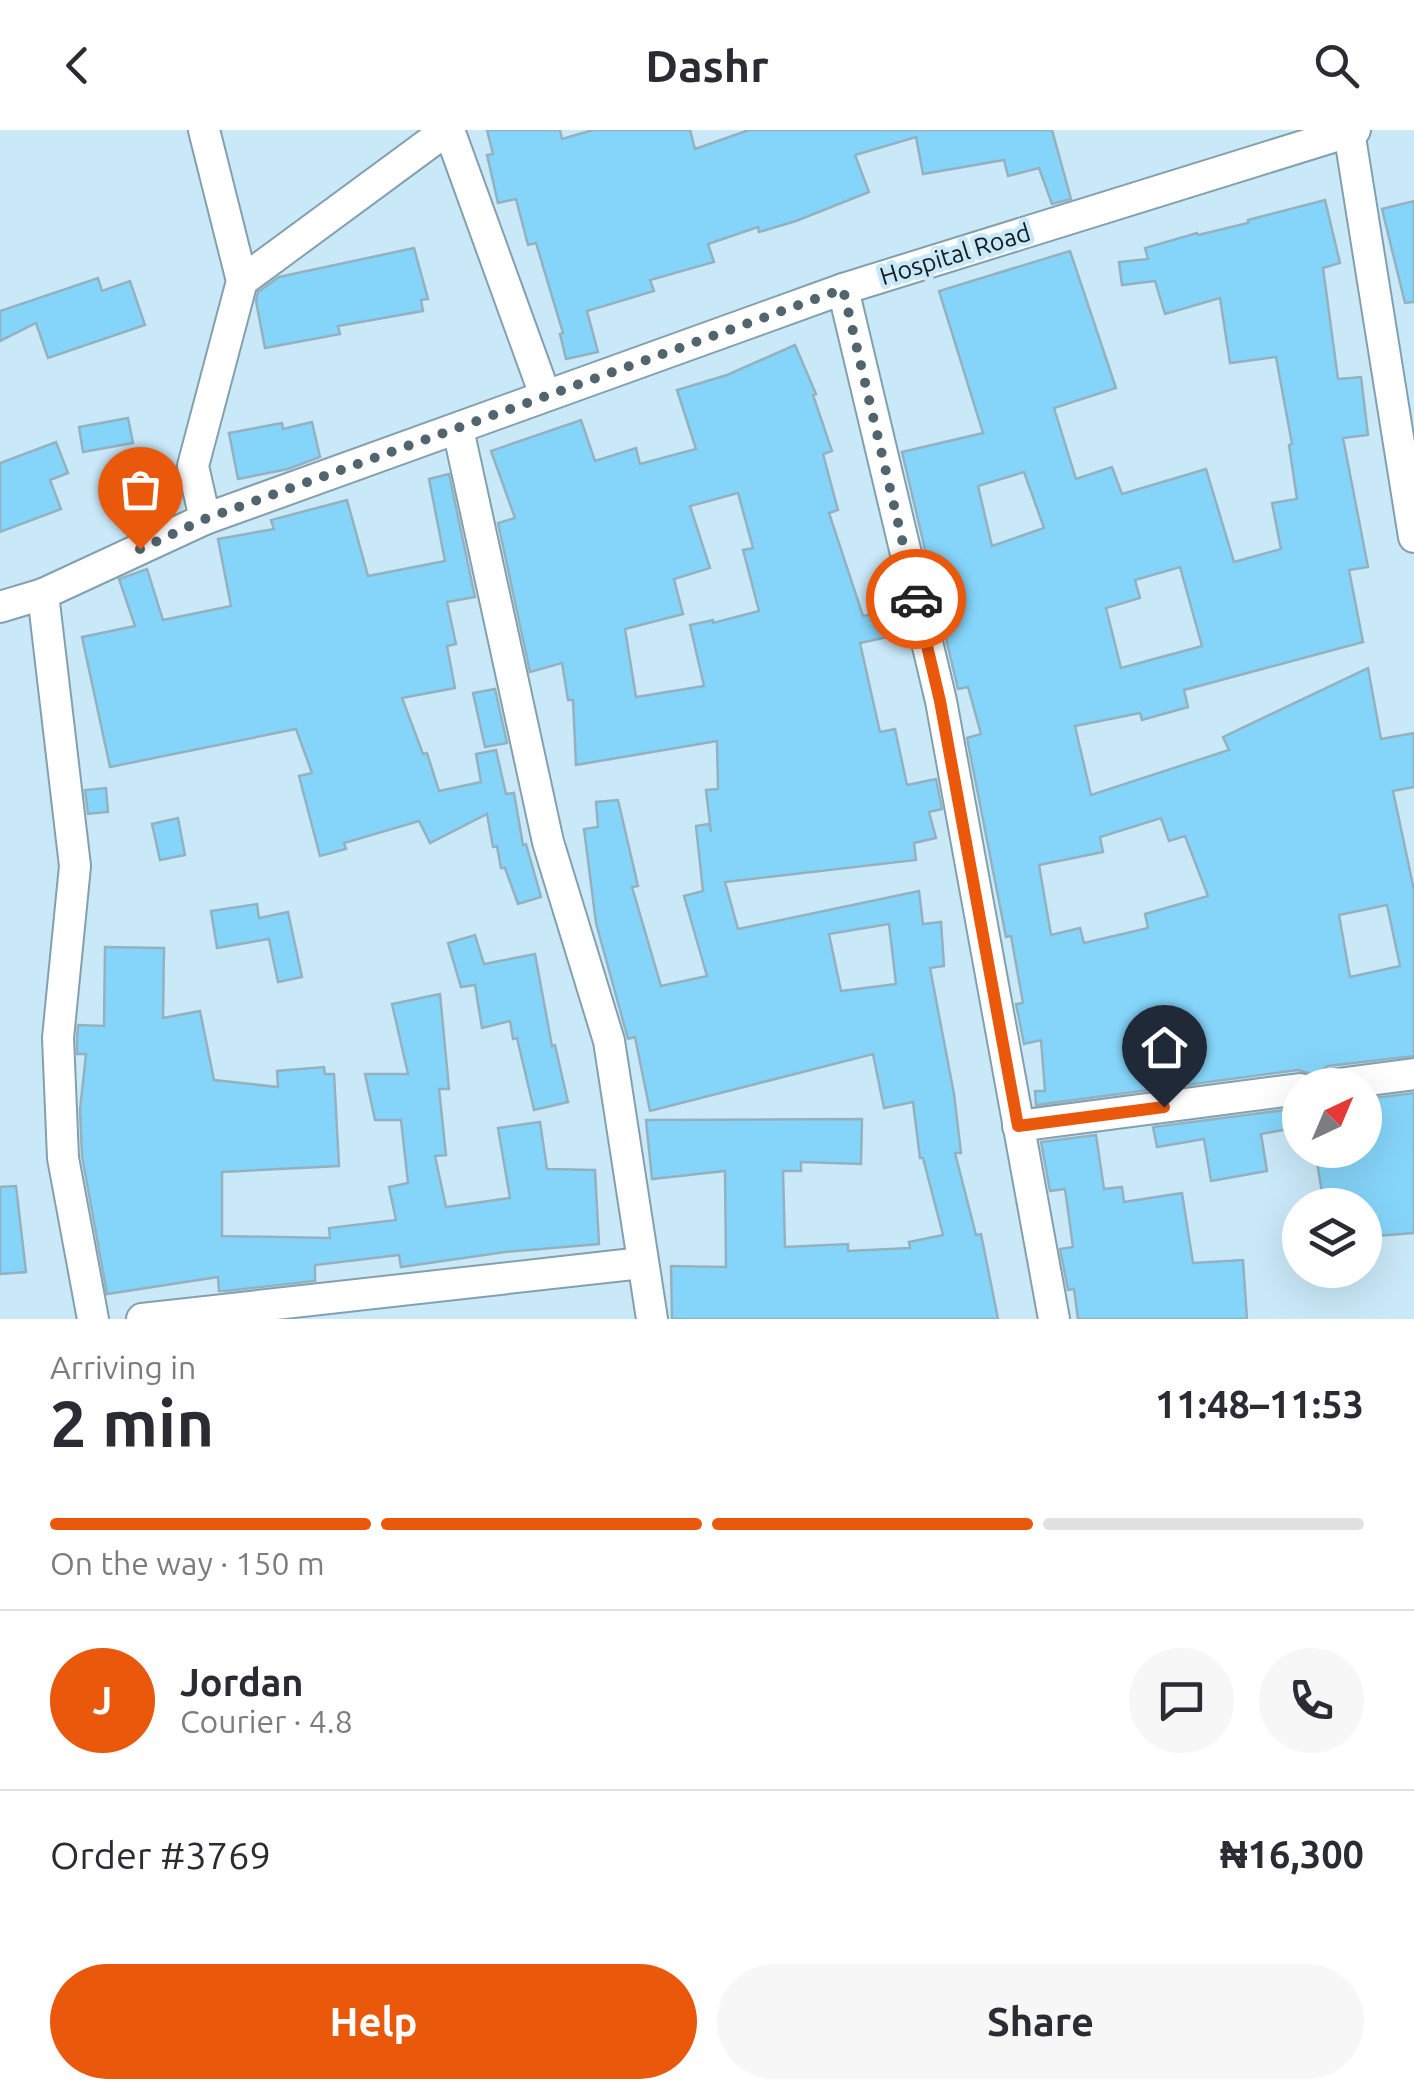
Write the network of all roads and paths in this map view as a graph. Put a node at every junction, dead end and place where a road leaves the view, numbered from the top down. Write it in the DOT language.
graph roads {
  1 [pos="204,130"];
  2 [pos="448,130"];
  3 [pos="1352,131"];
  4 [pos="242,281"];
  5 [pos="843,289"];
  6 [pos="545,394"];
  7 [pos="458,429"];
  8 [pos="205,519"];
  9 [pos="1414,537"];
  10 [pos="43,594"];
  11 [pos="0,607"];
  12 [pos="1414,1074"];
  13 [pos="1382,1078"];
  14 [pos="1282,1091"];
  15 [pos="1018,1126"];
  16 [pos="642,1263"];
  17 [pos="93,1319"];
  18 [pos="142,1319"];
  19 [pos="652,1319"];
  20 [pos="1054,1319"];
  1 -- 4 [label="street"];
  2 -- 4 [label="street"];
  2 -- 6 [label="street"];
  3 -- 5 [label="street, Hospital Road"];
  3 -- 9 [label="street"];
  4 -- 8 [label="street"];
  5 -- 6 [label="street, Hospital Road"];
  5 -- 15 [label="street"];
  6 -- 7 [label="street, Hospital Road"];
  7 -- 8 [label="street, Hospital Road"];
  7 -- 16 [label="street"];
  8 -- 10 [label="street, Hospital Road"];
  10 -- 11 [label="street, Hospital Road"];
  10 -- 17 [label="street"];
  12 -- 13 [label="street"];
  14 -- 15 [label="street"];
  15 -- 20 [label="street"];
  16 -- 18 [label="street"];
  16 -- 19 [label="street"];
}
